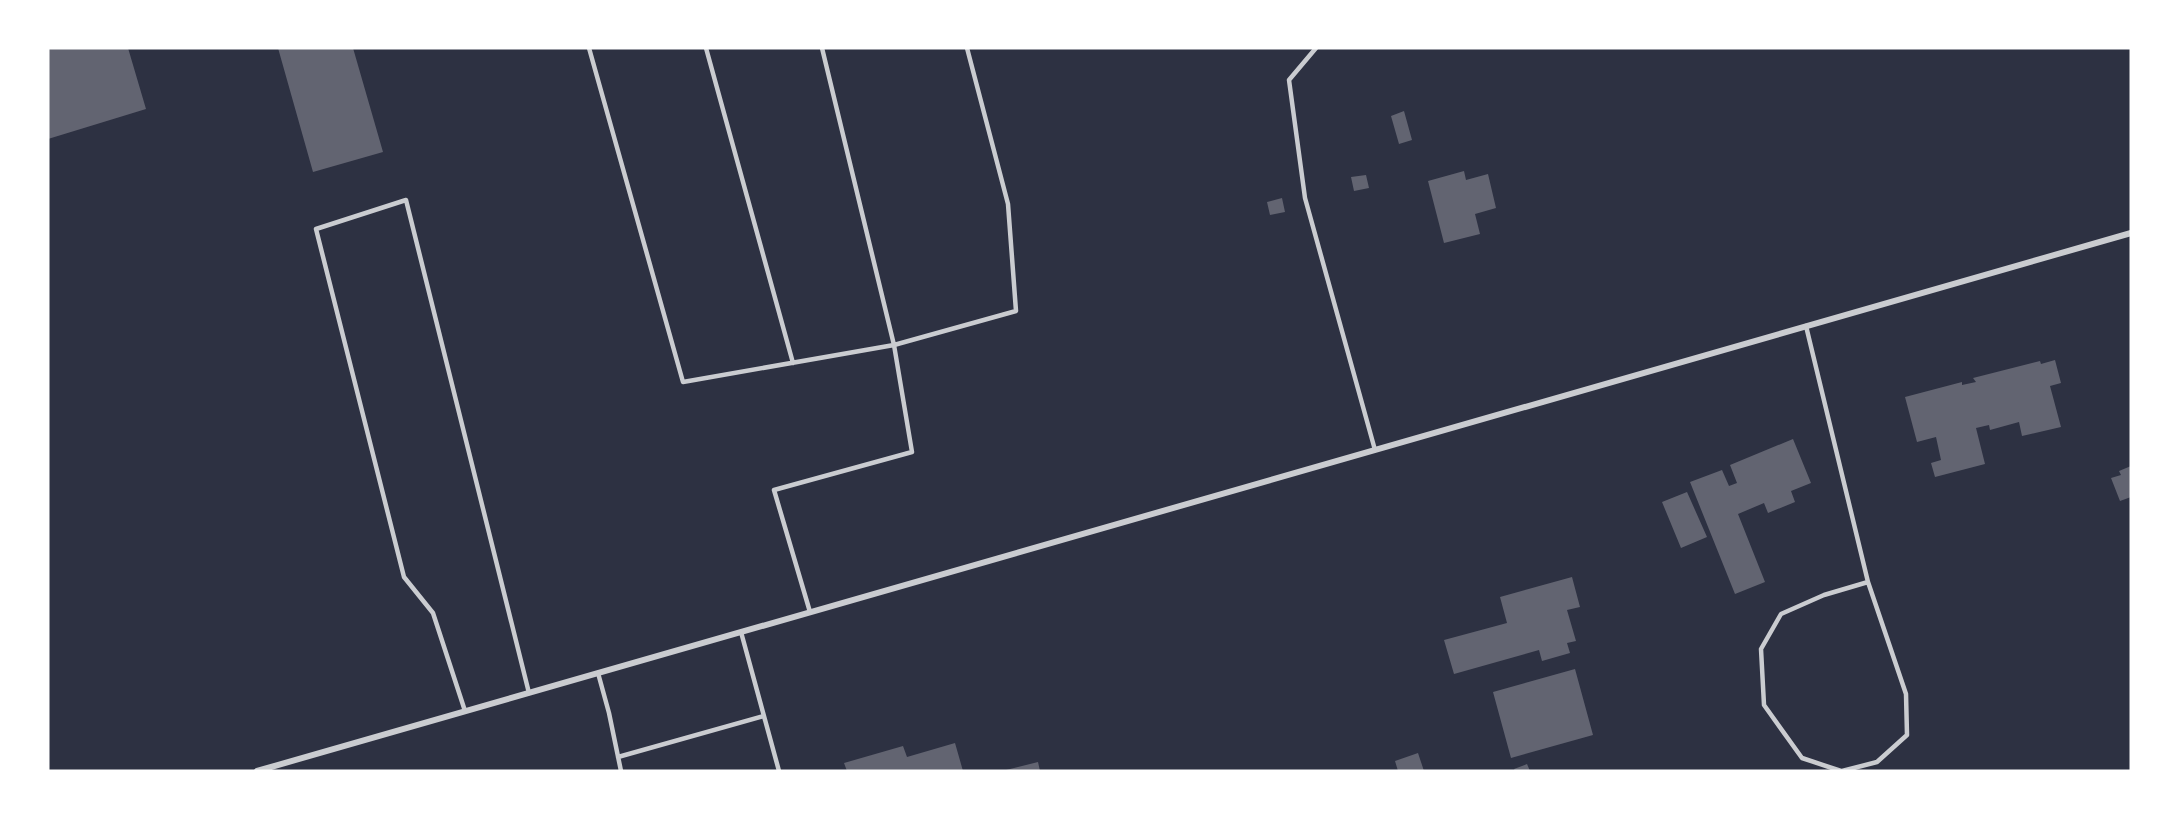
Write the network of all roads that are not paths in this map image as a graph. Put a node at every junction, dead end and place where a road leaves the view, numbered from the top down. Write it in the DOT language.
graph roads {
  1 [pos="589,48"];
  2 [pos="706,48"];
  3 [pos="822,48"];
  4 [pos="967,48"];
  5 [pos="1316,48"];
  6 [pos="2131,233"];
  7 [pos="1806,326"];
  8 [pos="894,345"];
  9 [pos="793,363"];
  10 [pos="1375,450"];
  11 [pos="1868,582"];
  12 [pos="810,612"];
  13 [pos="741,632"];
  14 [pos="598,673"];
  15 [pos="529,693"];
  16 [pos="465,711"];
  17 [pos="764,716"];
  18 [pos="618,757"];
  19 [pos="258,771"];
  20 [pos="621,771"];
  21 [pos="779,771"];
  22 [pos="1841,771"];
  1 -- 9 [label="lane"];
  2 -- 9 [label="lane"];
  3 -- 8 [label="lane"];
  4 -- 8 [label="lane"];
  5 -- 10 [label="lane"];
  6 -- 7 [label="street"];
  7 -- 10 [label="street"];
  7 -- 11 [label="lane"];
  8 -- 9 [label="lane"];
  8 -- 12 [label="lane"];
  10 -- 12 [label="street"];
  11 -- 22 [label="lane"];
  11 -- 22 [label="lane"];
  12 -- 13 [label="street"];
  13 -- 14 [label="street"];
  13 -- 17 [label="lane"];
  14 -- 15 [label="street"];
  14 -- 18 [label="lane"];
  15 -- 16 [label="street"];
  15 -- 16 [label="lane"];
  16 -- 19 [label="street"];
  17 -- 18 [label="lane"];
  17 -- 21 [label="lane"];
  18 -- 20 [label="lane"];
}
